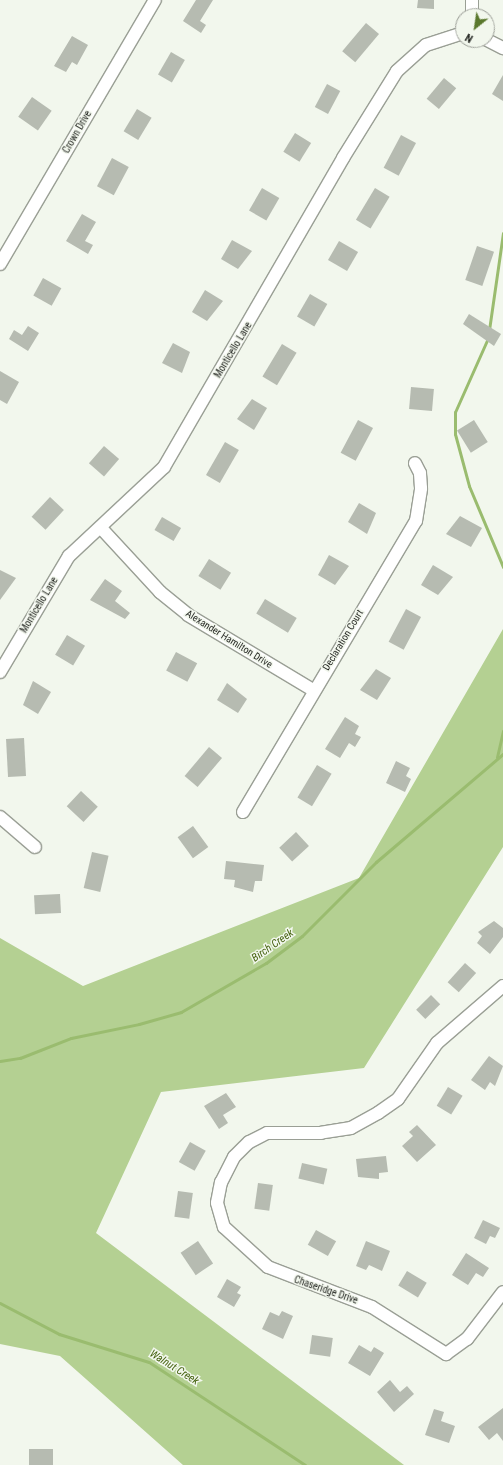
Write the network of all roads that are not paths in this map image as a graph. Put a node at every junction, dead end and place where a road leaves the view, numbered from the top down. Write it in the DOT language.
graph roads {
  1 [pos="155,0"];
  2 [pos="455,36"];
  3 [pos="0,264"];
  4 [pos="415,463"];
  5 [pos="101,528"];
  6 [pos="0,672"];
  7 [pos="313,690"];
  8 [pos="243,812"];
  9 [pos="0,817"];
  10 [pos="35,847"];
  11 [pos="503,986"];
  12 [pos="503,1292"];
  1 -- 3 [label="street, Crown Drive"];
  2 -- 5 [label="street, Monticello Lane"];
  4 -- 7 [label="street, Declaration Court"];
  5 -- 6 [label="street, Monticello Lane"];
  5 -- 7 [label="street, Alexander Hamilton Drive"];
  7 -- 8 [label="street, Declaration Court"];
  9 -- 10 [label="street"];
  11 -- 12 [label="street, Chaseridge Drive"];
}
